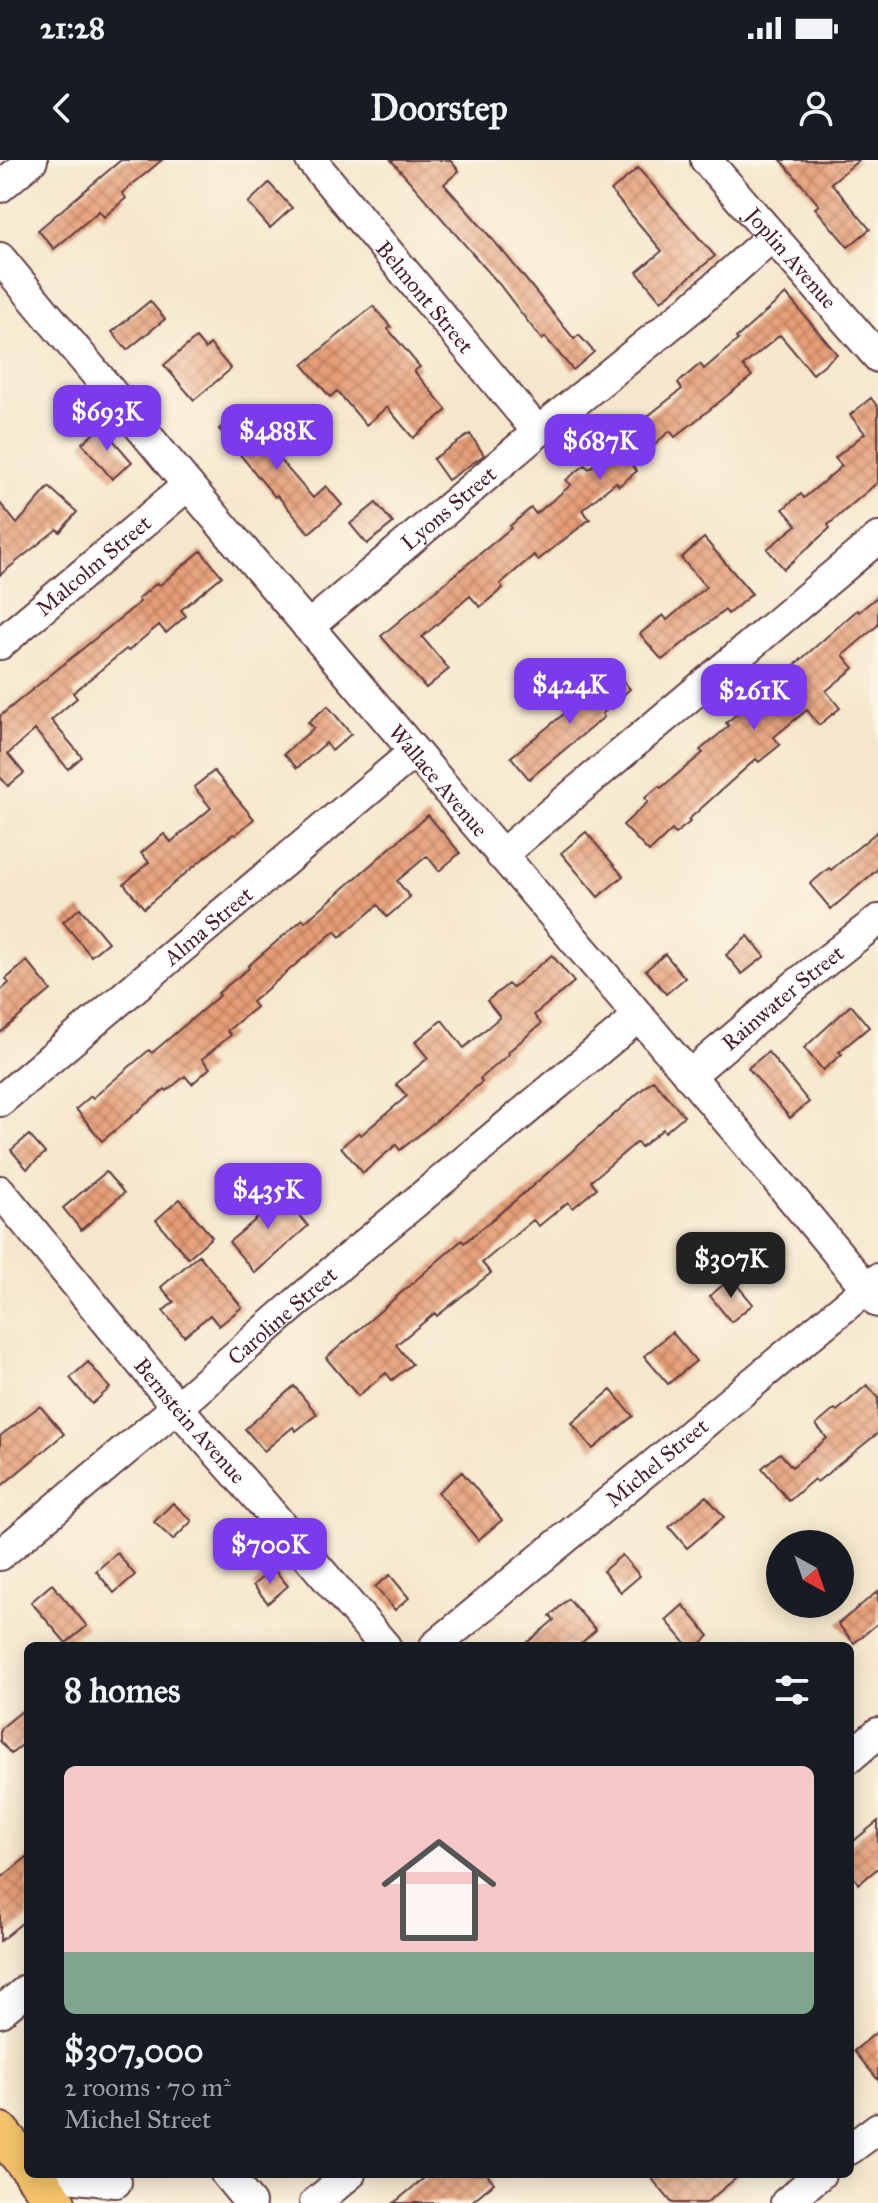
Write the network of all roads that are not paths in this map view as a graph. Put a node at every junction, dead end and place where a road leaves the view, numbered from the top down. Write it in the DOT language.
graph roads {
  1 [pos="32,160"];
  2 [pos="311,160"];
  3 [pos="706,160"];
  4 [pos="0,187"];
  5 [pos="772,236"];
  6 [pos="0,258"];
  7 [pos="878,357"];
  8 [pos="538,432"];
  9 [pos="188,485"];
  10 [pos="878,538"];
  11 [pos="308,627"];
  12 [pos="0,644"];
  13 [pos="414,752"];
  14 [pos="501,855"];
  15 [pos="878,920"];
  16 [pos="638,1017"];
  17 [pos="689,1076"];
  18 [pos="0,1101"];
  19 [pos="0,1191"];
  20 [pos="874,1290"];
  21 [pos="177,1407"];
  22 [pos="0,1555"];
  23 [pos="382,1642"];
  24 [pos="440,1642"];
  25 [pos="878,1733"];
  26 [pos="854,1754"];
  27 [pos="24,1992"];
  28 [pos="0,2012"];
  29 [pos="878,2128"];
  30 [pos="0,2132"];
  31 [pos="854,2146"];
  32 [pos="24,2157"];
  33 [pos="41,2178"];
  34 [pos="72,2178"];
  35 [pos="229,2178"];
  36 [pos="345,2178"];
  37 [pos="815,2178"];
  38 [pos="116,2186"];
  39 [pos="56,2203"];
  40 [pos="250,2203"];
  41 [pos="315,2203"];
  42 [pos="786,2203"];
  1 -- 4 [label="street"];
  2 -- 8 [label="street, Belmont Street"];
  3 -- 5 [label="street, Joplin Avenue"];
  5 -- 7 [label="street, Joplin Avenue"];
  5 -- 8 [label="street, Lyons Street"];
  6 -- 9 [label="street, Wallace Avenue"];
  8 -- 11 [label="street, Lyons Street"];
  9 -- 11 [label="street, Wallace Avenue"];
  9 -- 12 [label="street, Malcolm Street"];
  10 -- 14 [label="street"];
  11 -- 13 [label="street, Wallace Avenue"];
  13 -- 14 [label="street, Wallace Avenue"];
  13 -- 18 [label="street, Alma Street"];
  14 -- 16 [label="street, Wallace Avenue"];
  15 -- 17 [label="street, Rainwater Street"];
  16 -- 17 [label="street, Wallace Avenue"];
  16 -- 21 [label="street, Caroline Street"];
  17 -- 20 [label="street, Wallace Avenue"];
  19 -- 21 [label="street, Bernstein Avenue"];
  20 -- 24 [label="street, Michel Street"];
  21 -- 22 [label="street, Caroline Street"];
  21 -- 23 [label="street, Bernstein Avenue"];
  25 -- 26 [label="street"];
  27 -- 28 [label="street"];
  29 -- 31 [label="street"];
  30 -- 32 [label="main road"];
  33 -- 39 [label="main road"];
  34 -- 38 [label="street"];
  35 -- 40 [label="street"];
  36 -- 41 [label="street"];
  37 -- 42 [label="street"];
}
